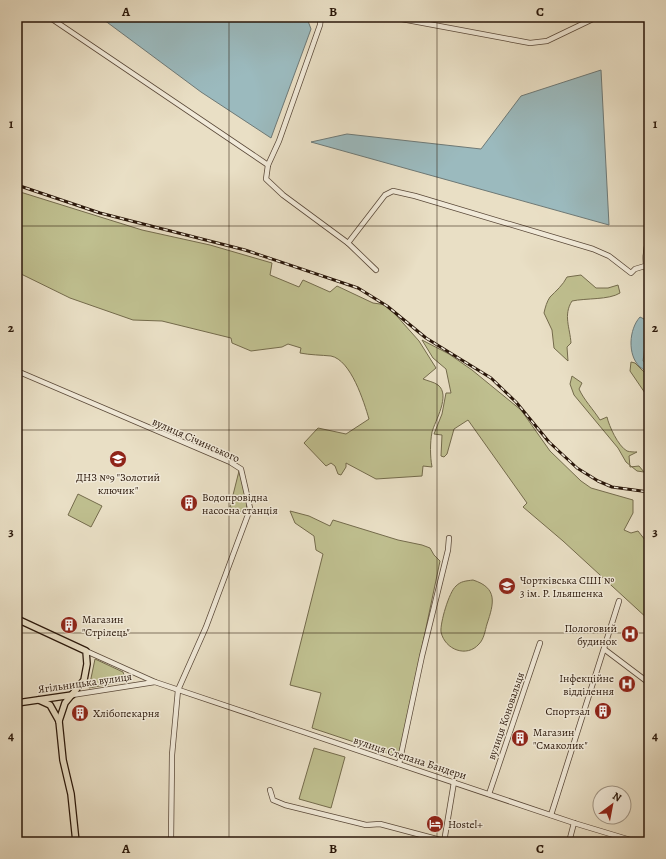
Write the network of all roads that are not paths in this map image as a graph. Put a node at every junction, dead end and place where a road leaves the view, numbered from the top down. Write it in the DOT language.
graph roads {
  1 [pos="49,17"];
  2 [pos="321,17"];
  3 [pos="391,17"];
  4 [pos="597,17"];
  5 [pos="268,165"];
  6 [pos="649,239"];
  7 [pos="348,243"];
  8 [pos="645,266"];
  9 [pos="376,270"];
  10 [pos="649,280"];
  11 [pos="17,372"];
  12 [pos="449,538"];
  13 [pos="619,600"];
  14 [pos="17,619"];
  15 [pos="540,643"];
  16 [pos="604,649"];
  17 [pos="86,651"];
  18 [pos="155,682"];
  19 [pos="649,683"];
  20 [pos="178,690"];
  21 [pos="72,695"];
  22 [pos="39,700"];
  23 [pos="17,704"];
  24 [pos="59,721"];
  25 [pos="400,764"];
  26 [pos="454,782"];
  27 [pos="270,790"];
  28 [pos="489,794"];
  29 [pos="551,815"];
  30 [pos="574,823"];
  31 [pos="621,840"];
  32 [pos="444,841"];
  33 [pos="76,842"];
  34 [pos="171,842"];
  35 [pos="570,842"];
  36 [pos="637,842"];
  1 -- 5 [label="street"];
  2 -- 5 [label="street"];
  3 -- 4 [label="street"];
  5 -- 7 [label="street"];
  6 -- 8 [label="street"];
  7 -- 8 [label="street"];
  7 -- 9 [label="street"];
  8 -- 10 [label="street"];
  11 -- 20 [label="street, вулиця Січинського"];
  12 -- 25 [label="street"];
  13 -- 16 [label="street"];
  14 -- 17 [label="main road"];
  15 -- 28 [label="street, вулиця Коновальця"];
  16 -- 19 [label="street"];
  16 -- 29 [label="street"];
  17 -- 18 [label="street, вулиця Степана Бандери"];
  17 -- 21 [label="main road"];
  18 -- 20 [label="street, вулиця Степана Бандери"];
  18 -- 21 [label="street, Ягільницька вулиця"];
  20 -- 25 [label="street, вулиця Степана Бандери"];
  20 -- 34 [label="street"];
  21 -- 22 [label="main road, Ягільницька вулиця"];
  21 -- 24 [label="main road"];
  22 -- 23 [label="main road, Ягільницька вулиця"];
  22 -- 24 [label="main road"];
  24 -- 33 [label="main road"];
  25 -- 26 [label="street, вулиця Степана Бандери"];
  26 -- 28 [label="street, вулиця Степана Бандери"];
  26 -- 32 [label="street"];
  27 -- 32 [label="street"];
  28 -- 29 [label="street, вулиця Степана Бандери"];
  29 -- 30 [label="street, вулиця Степана Бандери"];
  30 -- 31 [label="street, вулиця Степана Бандери"];
  30 -- 35 [label="street"];
  31 -- 36 [label="street, вулиця Степана Бандери"];
}
